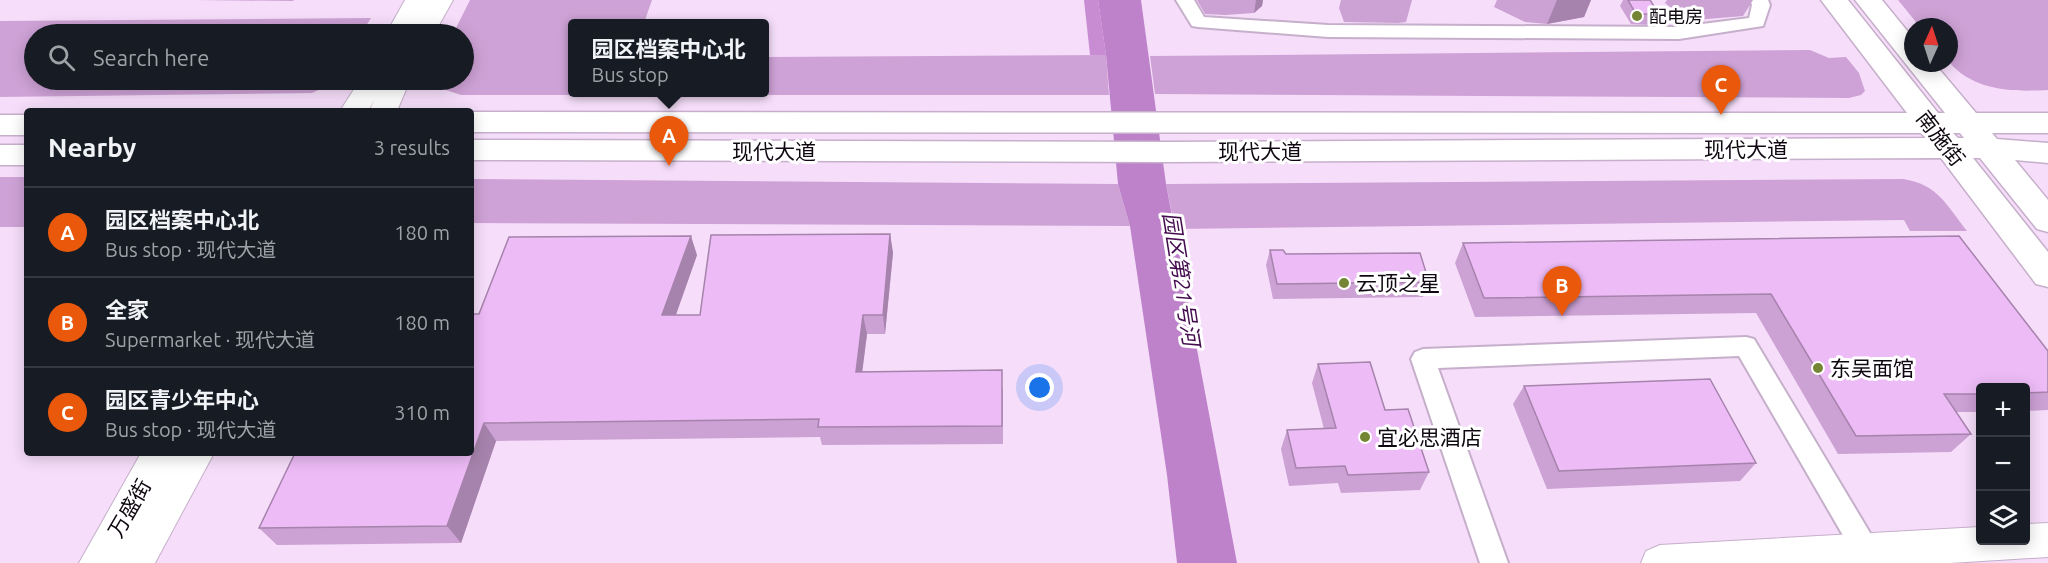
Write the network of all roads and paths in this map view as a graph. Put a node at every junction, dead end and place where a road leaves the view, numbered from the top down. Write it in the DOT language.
graph roads {
  1 [pos="417,0"];
  2 [pos="441,0"];
  3 [pos="1185,0"];
  4 [pos="1759,0"];
  5 [pos="1834,0"];
  6 [pos="1868,0"];
  7 [pos="404,24"];
  8 [pos="428,24"];
  9 [pos="1904,45"];
  10 [pos="1926,72"];
  11 [pos="367,90"];
  12 [pos="392,90"];
  13 [pos="356,108"];
  14 [pos="384,108"];
  15 [pos="1966,121"];
  16 [pos="474,122"];
  17 [pos="1928,122"];
  18 [pos="2048,123"];
  19 [pos="0,125"];
  20 [pos="24,125"];
  21 [pos="1987,148"];
  22 [pos="1948,149"];
  23 [pos="474,150"];
  24 [pos="2048,153"];
  25 [pos="0,155"];
  26 [pos="24,155"];
  27 [pos="2048,222"];
  28 [pos="2048,275"];
  29 [pos="158,456"];
  30 [pos="194,456"];
  31 [pos="2048,540"];
  32 [pos="1871,557"];
  33 [pos="98,563"];
  34 [pos="135,563"];
  35 [pos="1494,563"];
  36 [pos="1660,563"];
  1 -- 7 [label="main road"];
  2 -- 8 [label="main road"];
  3 -- 4 [label="street"];
  5 -- 17 [label="main road, 南施街"];
  6 -- 9 [label="main road"];
  10 -- 15 [label="main road, 南施街"];
  11 -- 13 [label="main road"];
  12 -- 14 [label="main road"];
  15 -- 17 [label="main road, 现代大道"];
  15 -- 18 [label="main road, 现代大道"];
  15 -- 21 [label="main road, 南施街"];
  16 -- 17 [label="main road, 现代大道"];
  17 -- 22 [label="main road, 南施街"];
  19 -- 20 [label="main road"];
  21 -- 22 [label="main road, 现代大道"];
  21 -- 24 [label="main road, 现代大道"];
  21 -- 27 [label="main road, 南施街"];
  22 -- 23 [label="main road, 现代大道"];
  22 -- 28 [label="main road, 南施街"];
  25 -- 26 [label="main road"];
  29 -- 33 [label="main road, 万盛街"];
  30 -- 34 [label="main road, 万盛街"];
  31 -- 32 [label="main road"];
  32 -- 35 [label="street"];
  32 -- 36 [label="main road"];
}
